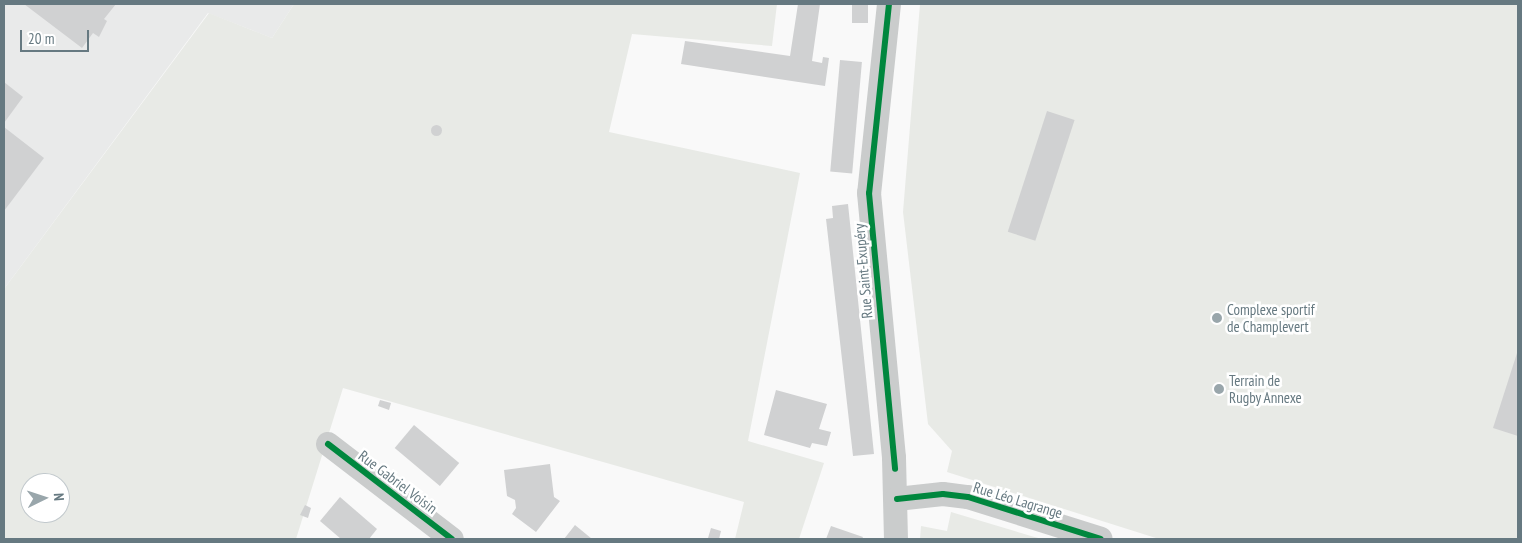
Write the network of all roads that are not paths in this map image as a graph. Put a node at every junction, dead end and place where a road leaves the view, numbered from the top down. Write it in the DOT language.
graph roads {
  1 [pos="889,4"];
  2 [pos="328,444"];
  3 [pos="897,499"];
  4 [pos="452,539"];
  5 [pos="896,539"];
  6 [pos="1101,539"];
  1 -- 3 [label="street, Rue Saint-Exupéry"];
  2 -- 4 [label="street, Rue Gabriel Voisin"];
  3 -- 5 [label="street, Rue Saint-Exupéry"];
  3 -- 6 [label="street, Rue Léo Lagrange"];
}
